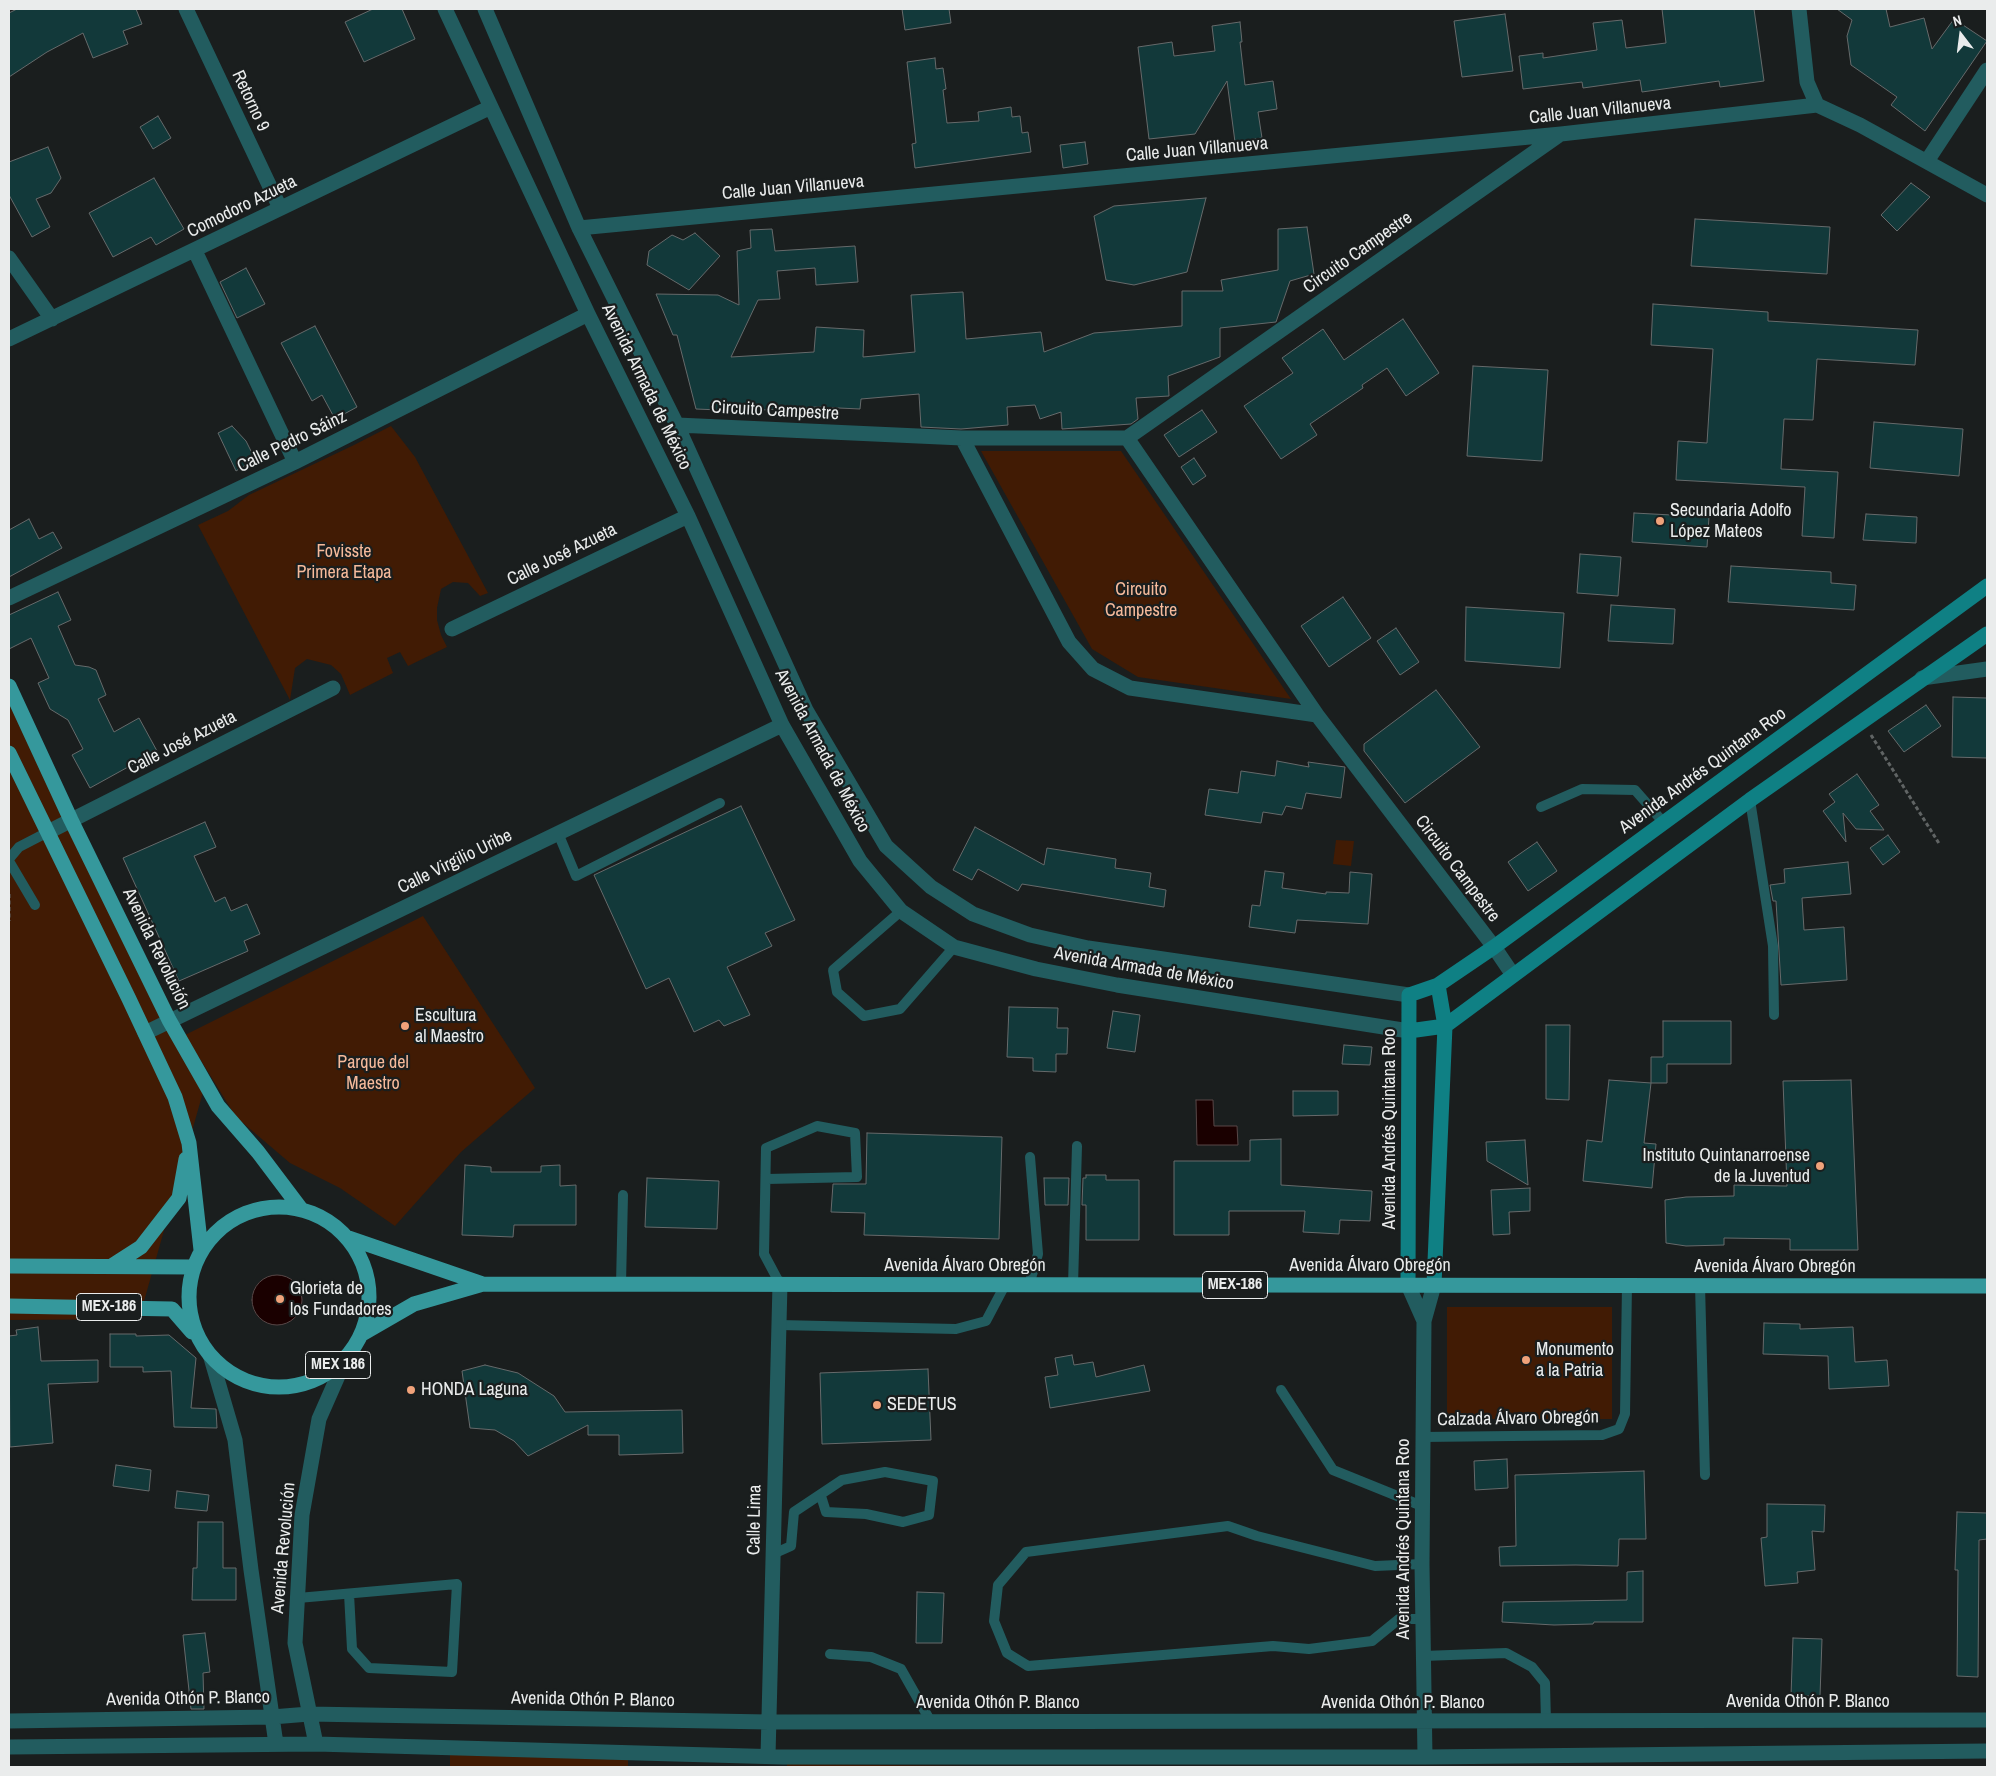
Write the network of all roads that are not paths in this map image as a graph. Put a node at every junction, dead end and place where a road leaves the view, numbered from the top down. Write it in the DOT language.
graph roads {
  1 [pos="186,9"];
  2 [pos="445,9"];
  3 [pos="485,9"];
  4 [pos="1799,9"];
  5 [pos="1987,70"];
  6 [pos="1817,105"];
  7 [pos="491,107"];
  8 [pos="1561,134"];
  9 [pos="1927,161"];
  10 [pos="1987,195"];
  11 [pos="280,208"];
  12 [pos="579,228"];
  13 [pos="195,251"];
  14 [pos="9,258"];
  15 [pos="588,314"];
  16 [pos="52,319"];
  17 [pos="9,339"];
  18 [pos="677,425"];
  19 [pos="962,438"];
  20 [pos="1127,438"];
  21 [pos="295,462"];
  22 [pos="688,516"];
  23 [pos="1987,586"];
  24 [pos="9,598"];
  25 [pos="452,629"];
  26 [pos="1987,634"];
  27 [pos="1987,669"];
  28 [pos="1922,678"];
  29 [pos="9,686"];
  30 [pos="333,688"];
  31 [pos="1317,715"];
  32 [pos="782,725"];
  33 [pos="9,753"];
  34 [pos="1750,800"];
  35 [pos="720,803"];
  36 [pos="1541,807"];
  37 [pos="71,820"];
  38 [pos="1664,823"];
  39 [pos="48,832"];
  40 [pos="558,833"];
  41 [pos="9,860"];
  42 [pos="35,905"];
  43 [pos="901,911"];
  44 [pos="954,947"];
  45 [pos="1494,947"];
  46 [pos="1513,975"];
  47 [pos="1438,985"];
  48 [pos="1409,995"];
  49 [pos="1774,1015"];
  50 [pos="169,1020"];
  51 [pos="1445,1026"];
  52 [pos="1409,1031"];
  53 [pos="145,1033"];
  54 [pos="189,1142"];
  55 [pos="1077,1146"];
  56 [pos="1030,1157"];
  57 [pos="767,1179"];
  58 [pos="623,1194"];
  59 [pos="301,1209"];
  60 [pos="349,1238"];
  61 [pos="202,1250"];
  62 [pos="113,1265"];
  63 [pos="9,1266"];
  64 [pos="193,1267"];
  65 [pos="483,1284"];
  66 [pos="620,1284"];
  67 [pos="780,1284"];
  68 [pos="1005,1285"];
  69 [pos="1030,1285"];
  70 [pos="1073,1285"];
  71 [pos="1408,1285"];
  72 [pos="1434,1285"];
  73 [pos="1627,1285"];
  74 [pos="1700,1286"];
  75 [pos="1987,1286"];
  76 [pos="9,1306"];
  77 [pos="1424,1321"];
  78 [pos="779,1325"];
  79 [pos="362,1334"];
  80 [pos="197,1336"];
  81 [pos="211,1358"];
  82 [pos="346,1360"];
  83 [pos="1281,1390"];
  84 [pos="1422,1437"];
  85 [pos="1705,1475"];
  86 [pos="821,1496"];
  87 [pos="1422,1506"];
  88 [pos="773,1554"];
  89 [pos="1422,1564"];
  90 [pos="349,1594"];
  91 [pos="298,1598"];
  92 [pos="1423,1619"];
  93 [pos="830,1654"];
  94 [pos="1423,1656"];
  95 [pos="309,1714"];
  96 [pos="272,1717"];
  97 [pos="1987,1720"];
  98 [pos="9,1721"];
  99 [pos="769,1722"];
  100 [pos="931,1722"];
  101 [pos="1424,1722"];
  102 [pos="1546,1722"];
  103 [pos="276,1744"];
  104 [pos="316,1744"];
  105 [pos="9,1747"];
  106 [pos="1987,1751"];
  107 [pos="768,1756"];
  108 [pos="1425,1757"];
  1 -- 11 [label="street, Retorno 9"];
  2 -- 7 [label="street, Avenida Armada de México"];
  3 -- 12 [label="street, Avenida Armada de México"];
  4 -- 6 [label="street"];
  5 -- 9 [label="street"];
  6 -- 8 [label="street, Calle Juan Villanueva"];
  6 -- 9 [label="street"];
  7 -- 11 [label="street, Comodoro Azueta"];
  7 -- 15 [label="street, Avenida Armada de México"];
  8 -- 12 [label="street, Calle Juan Villanueva"];
  8 -- 20 [label="street, Circuito Campestre"];
  9 -- 10 [label="street"];
  11 -- 13 [label="street, Comodoro Azueta"];
  12 -- 18 [label="street, Avenida Armada de México"];
  13 -- 16 [label="street, Comodoro Azueta"];
  13 -- 21 [label="street"];
  14 -- 16 [label="street"];
  15 -- 21 [label="street, Calle Pedro Sáinz"];
  15 -- 22 [label="street, Avenida Armada de México"];
  16 -- 17 [label="street, Comodoro Azueta"];
  18 -- 19 [label="street, Circuito Campestre"];
  18 -- 48 [label="street, Avenida Armada de México"];
  19 -- 20 [label="street, Circuito Campestre"];
  19 -- 31 [label="street"];
  20 -- 31 [label="street, Circuito Campestre"];
  21 -- 24 [label="street, Calle Pedro Sáinz"];
  22 -- 25 [label="street, Calle José Azueta"];
  22 -- 32 [label="street, Avenida Armada de México"];
  23 -- 38 [label="main road, Avenida Andrés Quintana Roo"];
  26 -- 28 [label="main road"];
  27 -- 28 [label="street"];
  28 -- 34 [label="main road"];
  29 -- 37 [label="main road, Avenida Revolución"];
  30 -- 37 [label="street, Calle José Azueta"];
  31 -- 45 [label="street, Circuito Campestre"];
  32 -- 40 [label="street, Calle Virgilio Uribe"];
  32 -- 43 [label="street, Avenida Armada de México"];
  33 -- 39 [label="main road"];
  34 -- 46 [label="main road"];
  34 -- 49 [label="lane"];
  35 -- 40 [label="lane"];
  36 -- 38 [label="lane"];
  37 -- 39 [label="street, Calle José Azueta"];
  37 -- 50 [label="main road, Avenida Revolución"];
  38 -- 45 [label="main road, Avenida Andrés Quintana Roo"];
  39 -- 41 [label="lane"];
  39 -- 53 [label="main road"];
  40 -- 50 [label="street, Calle Virgilio Uribe"];
  41 -- 42 [label="lane"];
  43 -- 44 [label="street, Avenida Armada de México"];
  43 -- 44 [label="lane"];
  44 -- 52 [label="street, Avenida Armada de México"];
  45 -- 46 [label="street, Circuito Campestre"];
  45 -- 47 [label="main road, Avenida Andrés Quintana Roo"];
  46 -- 51 [label="main road"];
  47 -- 48 [label="main road, Avenida Andrés Quintana Roo"];
  47 -- 51 [label="main road, Avenida Andrés Quintana Roo"];
  48 -- 52 [label="main road, Avenida Andrés Quintana Roo"];
  50 -- 53 [label="street, Calle Virgilio Uribe"];
  50 -- 59 [label="main road, Avenida Revolución"];
  51 -- 52 [label="main road, Avenida Armada de México"];
  51 -- 72 [label="main road, Avenida Andrés Quintana Roo"];
  52 -- 71 [label="main road, Avenida Andrés Quintana Roo"];
  53 -- 54 [label="main road"];
  54 -- 61 [label="main road"];
  54 -- 62 [label="main road"];
  55 -- 70 [label="lane"];
  56 -- 69 [label="lane"];
  57 -- 57 [label="lane"];
  57 -- 67 [label="lane"];
  58 -- 66 [label="lane"];
  59 -- 60 [label="main road, Avenida Álvaro Obregón / MEX 186"];
  59 -- 61 [label="main road, Avenida Álvaro Obregón / MEX 186"];
  60 -- 65 [label="main road, Avenida Álvaro Obregón / MEX-186"];
  60 -- 79 [label="main road, Avenida Álvaro Obregón / MEX 186"];
  61 -- 64 [label="main road, Avenida Álvaro Obregón / MEX 186"];
  62 -- 63 [label="main road"];
  62 -- 64 [label="main road"];
  64 -- 80 [label="main road, Avenida Álvaro Obregón / MEX 186"];
  65 -- 66 [label="main road, Avenida Álvaro Obregón / MEX-186"];
  65 -- 79 [label="main road, Avenida Álvaro Obregón / MEX-186"];
  66 -- 67 [label="main road, Avenida Álvaro Obregón / MEX-186"];
  67 -- 68 [label="main road, Avenida Álvaro Obregón / MEX-186"];
  67 -- 78 [label="street, Calle Lima"];
  68 -- 69 [label="main road, Avenida Álvaro Obregón / MEX-186"];
  68 -- 78 [label="lane"];
  69 -- 70 [label="main road, Avenida Álvaro Obregón / MEX-186"];
  70 -- 71 [label="main road, Avenida Álvaro Obregón / MEX-186"];
  71 -- 72 [label="main road, Avenida Álvaro Obregón / MEX-186"];
  71 -- 77 [label="street, Avenida Andrés Quintana Roo"];
  72 -- 73 [label="main road, Avenida Álvaro Obregón / MEX-186"];
  72 -- 77 [label="street, Avenida Andrés Quintana Roo"];
  73 -- 74 [label="main road, Avenida Álvaro Obregón / MEX-186"];
  73 -- 84 [label="lane, Calzada Álvaro Obregón"];
  74 -- 75 [label="main road, Avenida Álvaro Obregón / MEX-186"];
  74 -- 85 [label="lane"];
  76 -- 80 [label="main road, Avenida Álvaro Obregón / MEX-186"];
  77 -- 84 [label="street, Avenida Andrés Quintana Roo"];
  78 -- 88 [label="street, Calle Lima"];
  79 -- 82 [label="main road, Avenida Álvaro Obregón / MEX 186"];
  80 -- 81 [label="main road, Avenida Álvaro Obregón / MEX 186"];
  81 -- 82 [label="main road, Avenida Álvaro Obregón / MEX 186"];
  81 -- 96 [label="street, Avenida Revolución"];
  82 -- 91 [label="street, Avenida Revolución"];
  83 -- 87 [label="lane"];
  84 -- 87 [label="street, Avenida Andrés Quintana Roo"];
  86 -- 86 [label="lane"];
  86 -- 88 [label="lane"];
  87 -- 89 [label="street, Avenida Andrés Quintana Roo"];
  88 -- 99 [label="street, Calle Lima"];
  89 -- 92 [label="street, Avenida Andrés Quintana Roo"];
  89 -- 92 [label="lane"];
  90 -- 90 [label="lane"];
  90 -- 91 [label="lane"];
  91 -- 95 [label="street, Avenida Revolución"];
  92 -- 94 [label="street, Avenida Andrés Quintana Roo"];
  93 -- 100 [label="lane"];
  94 -- 101 [label="street, Avenida Andrés Quintana Roo"];
  94 -- 102 [label="lane"];
  95 -- 96 [label="street, Avenida Othón P. Blanco"];
  95 -- 99 [label="street, Avenida Othón P. Blanco"];
  95 -- 104 [label="street, Avenida Revolución"];
  96 -- 98 [label="street, Avenida Othón P. Blanco"];
  96 -- 103 [label="street, Avenida Revolución"];
  97 -- 102 [label="street, Avenida Othón P. Blanco"];
  99 -- 100 [label="street, Avenida Othón P. Blanco"];
  99 -- 107 [label="street, Calle Lima"];
  100 -- 101 [label="street, Avenida Othón P. Blanco"];
  101 -- 102 [label="street, Avenida Othón P. Blanco"];
  101 -- 108 [label="street, Avenida Andrés Quintana Roo"];
  103 -- 104 [label="street"];
  103 -- 105 [label="street"];
  104 -- 107 [label="street"];
  106 -- 108 [label="street"];
  107 -- 108 [label="street"];
}
